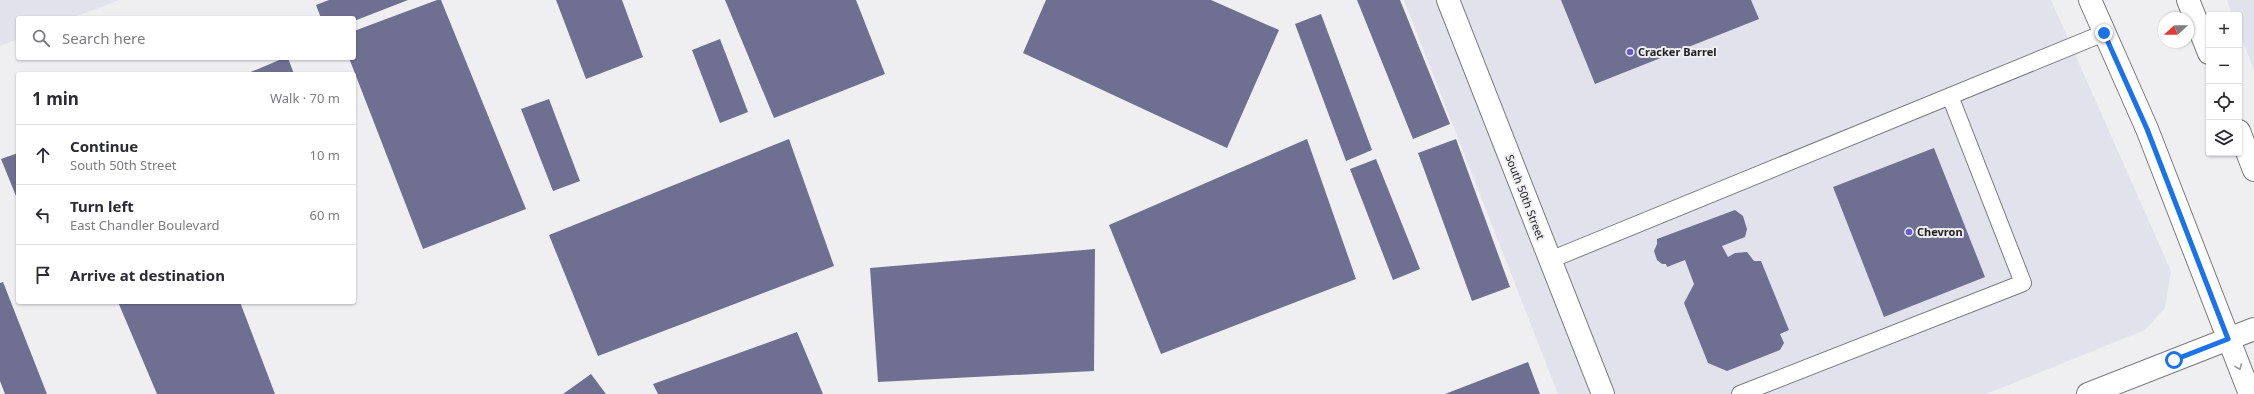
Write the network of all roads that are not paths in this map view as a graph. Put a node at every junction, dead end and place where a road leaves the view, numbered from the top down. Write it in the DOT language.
graph roads {
  1 [pos="1448,0"];
  2 [pos="2090,0"];
  3 [pos="2188,0"];
  4 [pos="2104,33"];
  5 [pos="2207,48"];
  6 [pos="1950,96"];
  7 [pos="2242,139"];
  8 [pos="2254,170"];
  9 [pos="1550,260"];
  10 [pos="2254,329"];
  11 [pos="2228,339"];
  12 [pos="1602,394"];
  13 [pos="1740,394"];
  14 [pos="2088,394"];
  15 [pos="2250,394"];
  1 -- 9 [label="street, South 50th Street"];
  2 -- 4 [label="street"];
  3 -- 5 [label="street"];
  4 -- 6 [label="lane"];
  4 -- 11 [label="street"];
  6 -- 9 [label="lane"];
  6 -- 13 [label="lane"];
  7 -- 8 [label="street"];
  9 -- 12 [label="street, South 50th Street"];
  10 -- 11 [label="street"];
  11 -- 14 [label="street"];
  11 -- 15 [label="street, one-way"];
}
